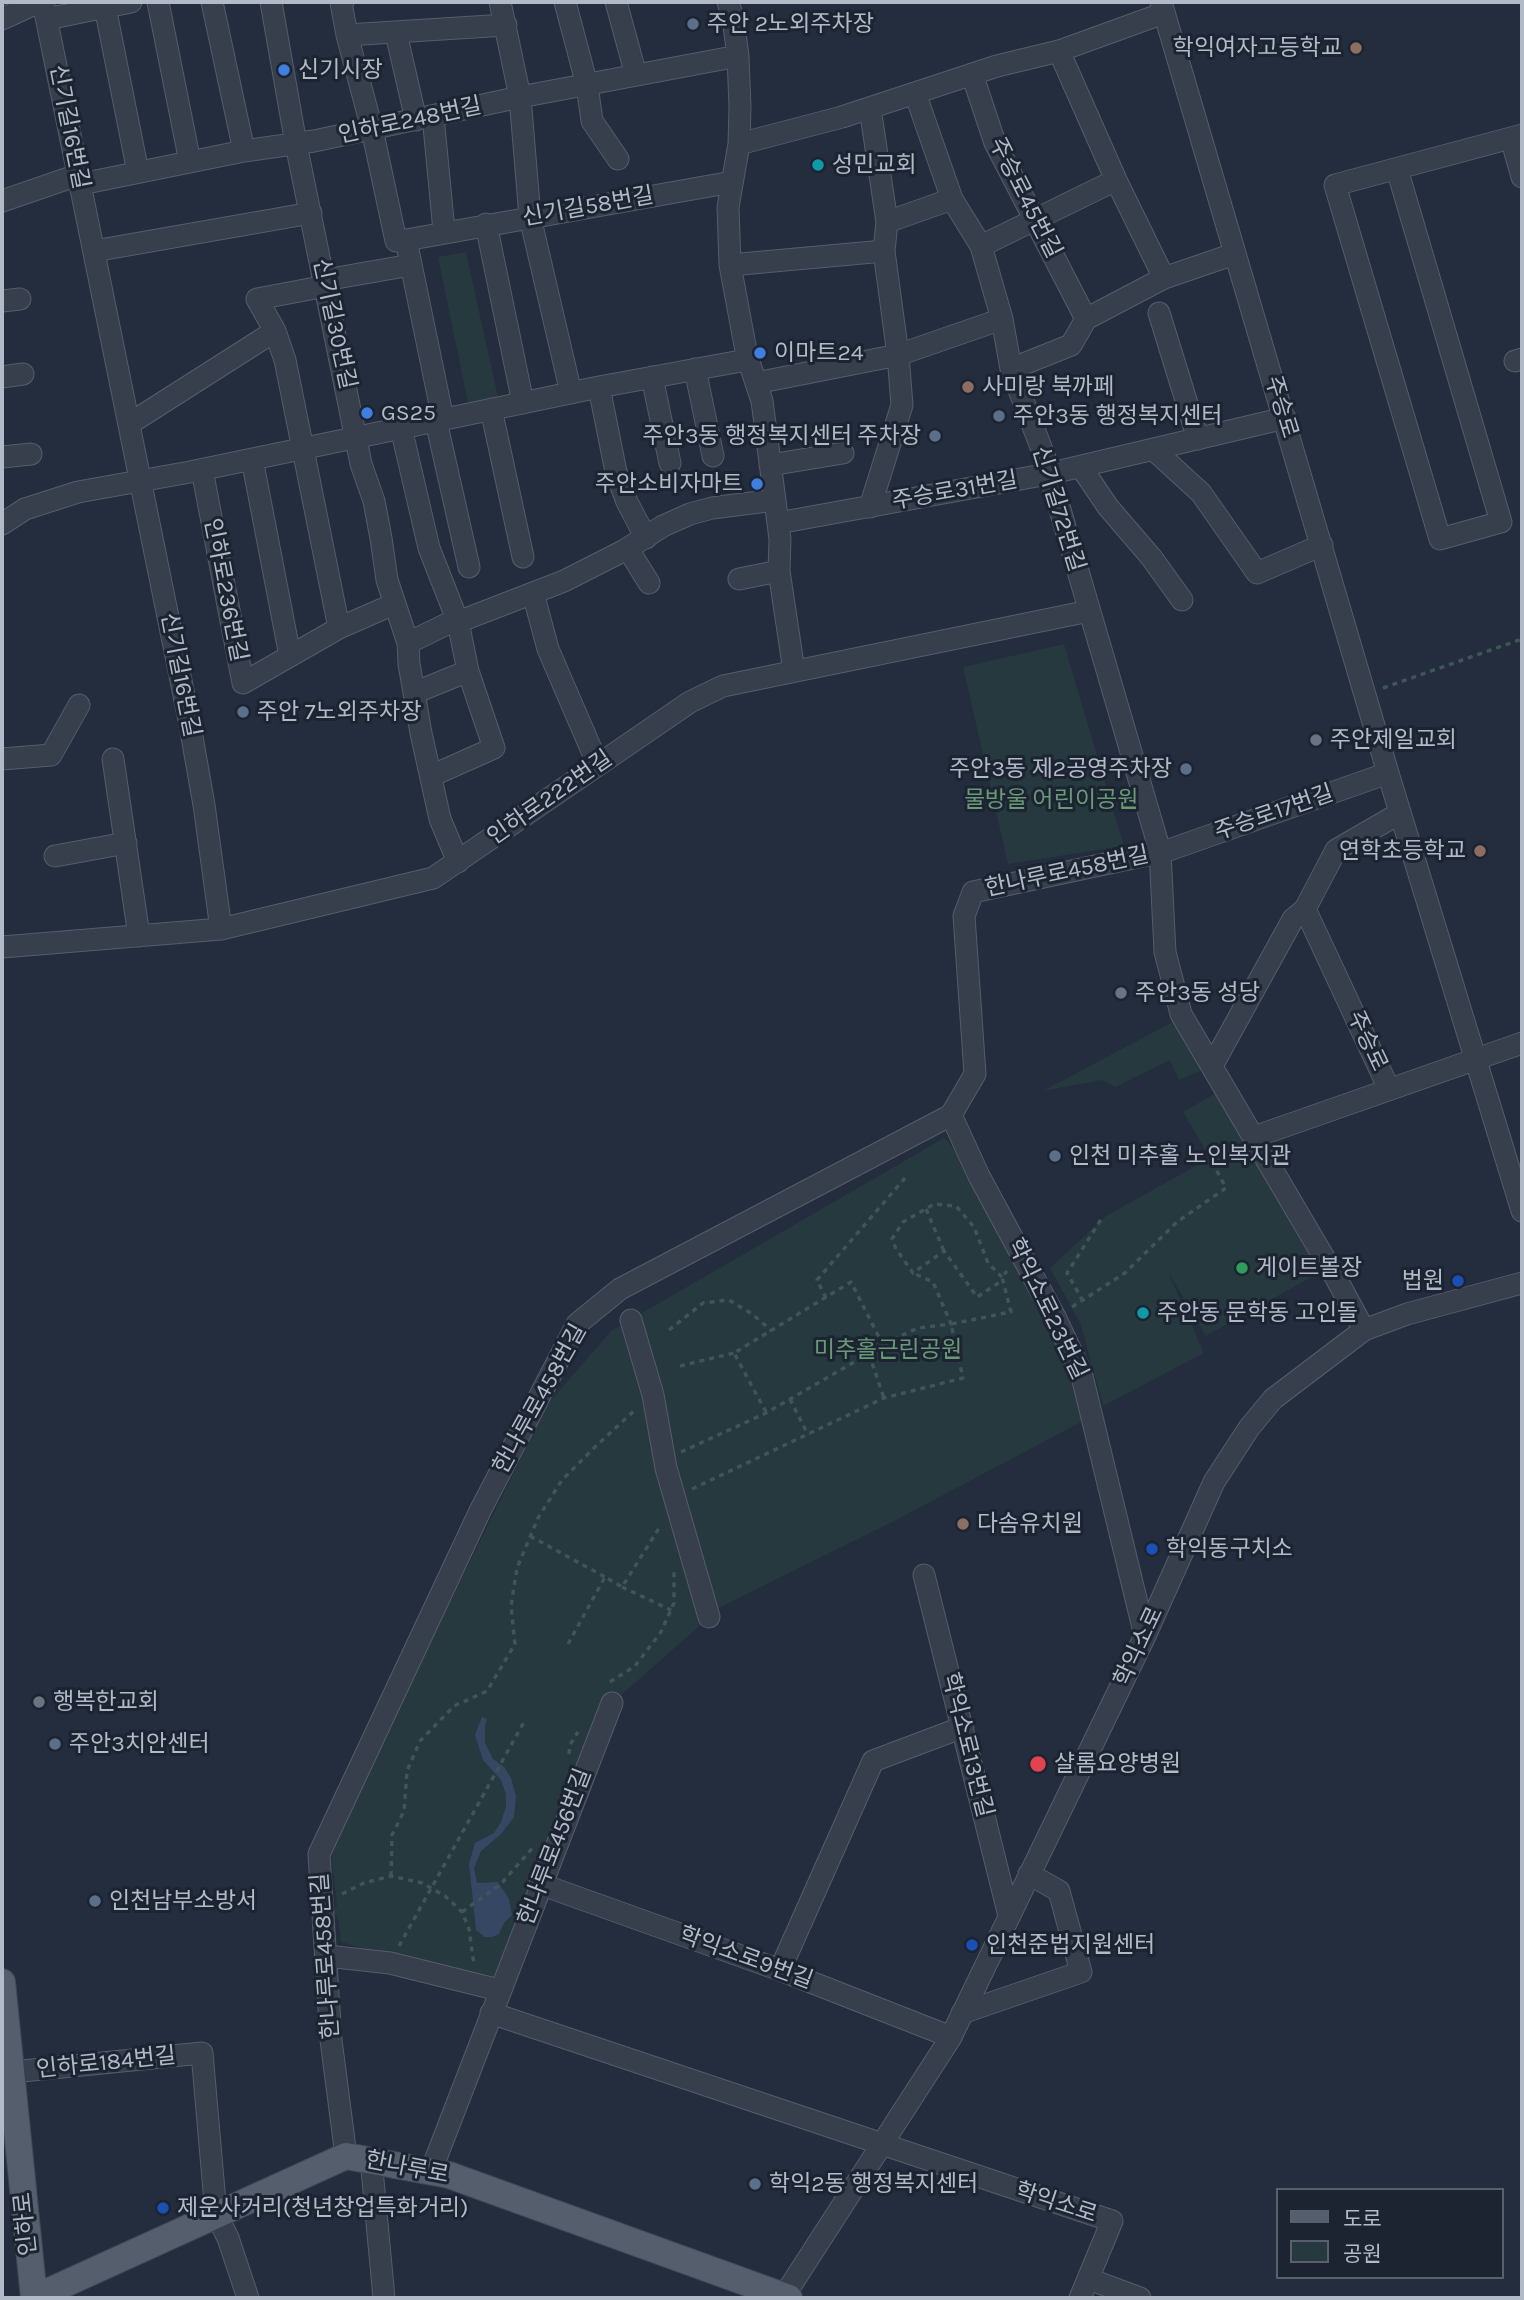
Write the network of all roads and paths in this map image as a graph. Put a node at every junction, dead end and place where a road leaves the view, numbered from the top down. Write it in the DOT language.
graph roads {
  1 [pos="131,2"];
  2 [pos="158,2"];
  3 [pos="212,2"];
  4 [pos="271,2"];
  5 [pos="341,2"];
  6 [pos="500,2"];
  7 [pos="565,2"];
  8 [pos="616,2"];
  9 [pos="728,2"];
  10 [pos="104,4"];
  11 [pos="43,7"];
  12 [pos="1163,7"];
  13 [pos="2,19"];
  14 [pos="506,25"];
  15 [pos="396,33"];
  16 [pos="347,34"];
  17 [pos="1059,51"];
  18 [pos="738,56"];
  19 [pos="972,74"];
  20 [pos="636,75"];
  21 [pos="587,85"];
  22 [pos="915,93"];
  23 [pos="520,97"];
  24 [pos="870,108"];
  25 [pos="424,118"];
  26 [pos="372,129"];
  27 [pos="1517,136"];
  28 [pos="296,144"];
  29 [pos="739,144"];
  30 [pos="244,151"];
  31 [pos="618,159"];
  32 [pos="190,162"];
  33 [pos="1397,169"];
  34 [pos="138,172"];
  35 [pos="1522,177"];
  36 [pos="1116,180"];
  37 [pos="80,182"];
  38 [pos="732,182"];
  39 [pos="952,199"];
  40 [pos="2,201"];
  41 [pos="311,213"];
  42 [pos="530,217"];
  43 [pos="1034,219"];
  44 [pos="887,222"];
  45 [pos="486,225"];
  46 [pos="444,232"];
  47 [pos="406,240"];
  48 [pos="981,246"];
  49 [pos="94,251"];
  50 [pos="884,251"];
  51 [pos="1234,254"];
  52 [pos="411,265"];
  53 [pos="730,265"];
  54 [pos="1164,278"];
  55 [pos="326,283"];
  56 [pos="1159,313"];
  57 [pos="1002,318"];
  58 [pos="1086,319"];
  59 [pos="275,331"];
  60 [pos="898,355"];
  61 [pos="747,356"];
  62 [pos="695,369"];
  63 [pos="1011,369"];
  64 [pos="652,377"];
  65 [pos="756,383"];
  66 [pos="599,387"];
  67 [pos="571,393"];
  68 [pos="523,403"];
  69 [pos="491,410"];
  70 [pos="1285,418"];
  71 [pos="439,420"];
  72 [pos="129,424"];
  73 [pos="401,428"];
  74 [pos="357,437"];
  75 [pos="1198,439"];
  76 [pos="303,449"];
  77 [pos="1154,450"];
  78 [pos="843,453"];
  79 [pos="30,454"];
  80 [pos="713,456"];
  81 [pos="2,457"];
  82 [pos="252,459"];
  83 [pos="670,463"];
  84 [pos="770,465"];
  85 [pos="1081,467"];
  86 [pos="202,470"];
  87 [pos="1048,474"];
  88 [pos="141,482"];
  89 [pos="775,500"];
  90 [pos="870,507"];
  91 [pos="778,523"];
  92 [pos="2,524"];
  93 [pos="646,538"];
  94 [pos="1322,545"];
  95 [pos="628,549"];
  96 [pos="523,556"];
  97 [pos="469,567"];
  98 [pos="779,571"];
  99 [pos="739,579"];
  100 [pos="649,583"];
  101 [pos="533,593"];
  102 [pos="1182,600"];
  103 [pos="394,604"];
  104 [pos="1089,611"];
  105 [pos="458,622"];
  106 [pos="339,628"];
  107 [pos="1522,639"];
  108 [pos="408,643"];
  109 [pos="290,656"];
  110 [pos="468,671"];
  111 [pos="794,671"];
  112 [pos="414,693"];
  113 [pos="1365,694"];
  114 [pos="79,705"];
  115 [pos="2,759"];
  116 [pos="113,759"];
  117 [pos="598,765"];
  118 [pos="1388,773"];
  119 [pos="431,776"];
  120 [pos="1400,813"];
  121 [pos="126,843"];
  122 [pos="1160,851"];
  123 [pos="55,856"];
  124 [pos="458,862"];
  125 [pos="1305,909"];
  126 [pos="221,929"];
  127 [pos="139,936"];
  128 [pos="2,947"];
  129 [pos="1522,1043"];
  130 [pos="1476,1058"];
  131 [pos="1212,1066"];
  132 [pos="1389,1089"];
  133 [pos="951,1115"];
  134 [pos="1254,1137"];
  135 [pos="1210,1158"];
  136 [pos="905,1178"];
  137 [pos="926,1209"];
  138 [pos="1522,1210"];
  139 [pos="1102,1217"];
  140 [pos="944,1251"];
  141 [pos="1021,1254"];
  142 [pos="913,1273"];
  143 [pos="1003,1278"];
  144 [pos="1522,1283"];
  145 [pos="826,1298"];
  146 [pos="1083,1301"];
  147 [pos="1055,1317"];
  148 [pos="631,1320"];
  149 [pos="951,1324"];
  150 [pos="669,1330"];
  151 [pos="1363,1330"];
  152 [pos="772,1331"];
  153 [pos="883,1345"];
  154 [pos="734,1353"];
  155 [pos="869,1353"];
  156 [pos="680,1366"];
  157 [pos="653,1395"];
  158 [pos="884,1398"];
  159 [pos="790,1399"];
  160 [pos="766,1412"];
  161 [pos="808,1435"];
  162 [pos="665,1460"];
  163 [pos="675,1499"];
  164 [pos="664,1519"];
  165 [pos="530,1535"];
  166 [pos="924,1575"];
  167 [pos="605,1577"];
  168 [pos="622,1587"];
  169 [pos="671,1610"];
  170 [pos="709,1617"];
  171 [pos="1145,1636"];
  172 [pos="568,1644"];
  173 [pos="612,1703"];
  174 [pos="524,1722"];
  175 [pos="963,1727"];
  176 [pos="1029,1874"];
  177 [pos="391,1876"];
  178 [pos="501,1884"];
  179 [pos="540,1884"];
  180 [pos="432,1889"];
  181 [pos="331,1898"];
  182 [pos="462,1912"];
  183 [pos="1009,1916"];
  184 [pos="327,1956"];
  185 [pos="390,1962"];
  186 [pos="780,1970"];
  187 [pos="2,1982"];
  188 [pos="473,1984"];
  189 [pos="499,1990"];
  190 [pos="491,2013"];
  191 [pos="962,2013"];
  192 [pos="951,2036"];
  193 [pos="6,2073"];
  194 [pos="880,2145"];
  195 [pos="358,2157"];
  196 [pos="431,2171"];
  197 [pos="216,2214"];
  198 [pos="1084,2289"];
  199 [pos="753,2292"];
  200 [pos="787,2297"];
  201 [pos="34,2298"];
  202 [pos="248,2298"];
  203 [pos="384,2298"];
  204 [pos="1140,2298"];
  1 -- 10 [label="street"];
  2 -- 32 [label="street"];
  3 -- 30 [label="street"];
  4 -- 28 [label="street, 신기길30번길"];
  5 -- 16 [label="street"];
  6 -- 14 [label="street"];
  7 -- 21 [label="street"];
  8 -- 20 [label="street"];
  9 -- 18 [label="street"];
  10 -- 11 [label="street"];
  10 -- 34 [label="street"];
  11 -- 13 [label="street"];
  11 -- 37 [label="street, 신기길16번길"];
  12 -- 17 [label="street"];
  12 -- 51 [label="street, 주승로"];
  14 -- 15 [label="street"];
  14 -- 23 [label="street"];
  15 -- 16 [label="street"];
  15 -- 25 [label="street"];
  16 -- 26 [label="street"];
  17 -- 19 [label="street"];
  17 -- 36 [label="street"];
  18 -- 20 [label="street, 인하로248번길"];
  18 -- 29 [label="street"];
  19 -- 22 [label="street"];
  19 -- 43 [label="street, 주승로45번길"];
  20 -- 21 [label="street, 인하로248번길"];
  21 -- 23 [label="street, 인하로248번길"];
  21 -- 31 [label="street"];
  22 -- 24 [label="street"];
  22 -- 39 [label="street, 신기길72번길"];
  23 -- 25 [label="street, 인하로248번길"];
  23 -- 42 [label="street"];
  24 -- 29 [label="street"];
  24 -- 44 [label="street"];
  25 -- 26 [label="street, 인하로248번길"];
  25 -- 46 [label="street"];
  26 -- 28 [label="street, 인하로248번길"];
  26 -- 47 [label="street"];
  27 -- 33 [label="street"];
  27 -- 35 [label="street"];
  28 -- 30 [label="street, 인하로248번길"];
  28 -- 41 [label="street, 신기길30번길"];
  29 -- 38 [label="street"];
  30 -- 32 [label="street, 인하로248번길"];
  32 -- 34 [label="street, 인하로248번길"];
  34 -- 37 [label="street, 인하로248번길"];
  36 -- 43 [label="street"];
  36 -- 54 [label="street"];
  37 -- 40 [label="street, 인하로248번길"];
  37 -- 49 [label="street, 신기길16번길"];
  38 -- 42 [label="street, 신기길58번길"];
  38 -- 53 [label="street"];
  39 -- 44 [label="street"];
  39 -- 48 [label="street, 신기길72번길"];
  41 -- 49 [label="street"];
  41 -- 55 [label="street, 신기길30번길"];
  42 -- 45 [label="street, 신기길58번길"];
  42 -- 67 [label="street"];
  43 -- 48 [label="street"];
  43 -- 58 [label="street, 주승로45번길"];
  44 -- 50 [label="street"];
  45 -- 46 [label="street, 신기길58번길"];
  45 -- 68 [label="street"];
  46 -- 47 [label="street, 신기길58번길"];
  47 -- 52 [label="street"];
  48 -- 57 [label="street, 신기길72번길"];
  49 -- 72 [label="street, 신기길16번길"];
  50 -- 53 [label="street"];
  50 -- 60 [label="street"];
  51 -- 54 [label="street"];
  51 -- 70 [label="street, 주승로"];
  52 -- 55 [label="street"];
  52 -- 71 [label="street"];
  53 -- 61 [label="street"];
  54 -- 58 [label="street"];
  55 -- 59 [label="street"];
  55 -- 74 [label="street, 신기길30번길"];
  56 -- 75 [label="street"];
  57 -- 60 [label="street"];
  57 -- 63 [label="street, 신기길72번길"];
  58 -- 63 [label="street"];
  59 -- 72 [label="street"];
  59 -- 76 [label="street"];
  60 -- 65 [label="street"];
  60 -- 90 [label="street, 주승로31번길"];
  61 -- 62 [label="street"];
  61 -- 65 [label="street"];
  62 -- 64 [label="street"];
  62 -- 80 [label="street"];
  63 -- 87 [label="street, 신기길72번길"];
  64 -- 66 [label="street"];
  64 -- 83 [label="street"];
  65 -- 84 [label="street"];
  66 -- 67 [label="street"];
  66 -- 93 [label="street"];
  67 -- 68 [label="street"];
  68 -- 69 [label="street"];
  69 -- 71 [label="street"];
  69 -- 96 [label="street"];
  70 -- 75 [label="street, 주승로31번길"];
  70 -- 94 [label="street, 주승로"];
  71 -- 73 [label="street"];
  71 -- 97 [label="street"];
  72 -- 88 [label="street, 신기길16번길"];
  73 -- 74 [label="street"];
  73 -- 105 [label="street"];
  74 -- 76 [label="street"];
  74 -- 103 [label="street, 신기길30번길"];
  75 -- 77 [label="street, 주승로31번길"];
  76 -- 82 [label="street"];
  76 -- 106 [label="street"];
  77 -- 85 [label="street, 주승로31번길"];
  77 -- 94 [label="street"];
  78 -- 84 [label="street"];
  79 -- 81 [label="street"];
  82 -- 86 [label="street"];
  82 -- 109 [label="street"];
  84 -- 89 [label="street"];
  85 -- 87 [label="street, 주승로31번길"];
  85 -- 102 [label="street"];
  86 -- 88 [label="street"];
  86 -- 109 [label="street, 인하로236번길"];
  87 -- 90 [label="street, 주승로31번길"];
  87 -- 104 [label="street, 신기길72번길"];
  88 -- 92 [label="street"];
  88 -- 126 [label="street, 신기길16번길"];
  89 -- 91 [label="street"];
  89 -- 93 [label="street"];
  90 -- 91 [label="street, 주승로31번길"];
  91 -- 98 [label="street"];
  93 -- 95 [label="street"];
  94 -- 113 [label="street, 주승로"];
  95 -- 100 [label="street"];
  95 -- 101 [label="street"];
  98 -- 99 [label="street"];
  98 -- 111 [label="street"];
  101 -- 105 [label="street"];
  101 -- 117 [label="street"];
  103 -- 106 [label="street, 인하로236번길"];
  103 -- 108 [label="street, 신기길30번길"];
  104 -- 111 [label="street, 인하로222번길"];
  104 -- 122 [label="street, 신기길72번길"];
  105 -- 108 [label="street"];
  105 -- 110 [label="street"];
  106 -- 109 [label="street, 인하로236번길"];
  107 -- 113 [label="path"];
  108 -- 112 [label="street, 신기길30번길"];
  110 -- 112 [label="street"];
  110 -- 119 [label="street"];
  111 -- 117 [label="street, 인하로222번길"];
  112 -- 119 [label="street, 신기길30번길"];
  113 -- 118 [label="street, 주승로"];
  114 -- 115 [label="street"];
  116 -- 121 [label="street"];
  117 -- 124 [label="street, 인하로222번길"];
  118 -- 120 [label="street, 주승로"];
  118 -- 122 [label="street, 주승로17번길"];
  119 -- 124 [label="street, 신기길30번길"];
  120 -- 125 [label="street"];
  120 -- 130 [label="street, 주승로"];
  121 -- 123 [label="street"];
  121 -- 127 [label="street"];
  122 -- 131 [label="street, 신기길72번길"];
  122 -- 133 [label="street, 한나루로458번길"];
  124 -- 126 [label="street, 인하로222번길"];
  125 -- 131 [label="street"];
  125 -- 132 [label="street, 주승로"];
  126 -- 127 [label="street, 인하로222번길"];
  127 -- 128 [label="street, 인하로222번길"];
  129 -- 130 [label="street"];
  130 -- 132 [label="street, 주승로"];
  130 -- 138 [label="street, 주승로"];
  131 -- 134 [label="street, 신기길72번길"];
  132 -- 134 [label="street"];
  133 -- 141 [label="street, 학익소로23번길"];
  133 -- 184 [label="street, 한나루로458번길"];
  134 -- 151 [label="street, 신기길72번길"];
  135 -- 146 [label="path"];
  136 -- 145 [label="path"];
  137 -- 140 [label="path"];
  137 -- 142 [label="path"];
  137 -- 143 [label="path"];
  139 -- 146 [label="path"];
  140 -- 142 [label="path"];
  140 -- 143 [label="path"];
  141 -- 143 [label="path"];
  141 -- 147 [label="street, 학익소로23번길"];
  142 -- 149 [label="path"];
  143 -- 149 [label="path"];
  144 -- 151 [label="street, 학익소로"];
  145 -- 152 [label="path"];
  145 -- 153 [label="path"];
  146 -- 147 [label="path"];
  147 -- 171 [label="street, 학익소로23번길"];
  148 -- 157 [label="street"];
  149 -- 153 [label="path"];
  149 -- 158 [label="path"];
  150 -- 152 [label="path"];
  151 -- 171 [label="street, 학익소로"];
  152 -- 154 [label="path"];
  153 -- 155 [label="path"];
  154 -- 156 [label="path"];
  154 -- 160 [label="path"];
  155 -- 158 [label="path"];
  155 -- 159 [label="path"];
  157 -- 162 [label="street"];
  157 -- 165 [label="path"];
  158 -- 161 [label="path"];
  159 -- 160 [label="path"];
  159 -- 161 [label="path"];
  160 -- 162 [label="path"];
  161 -- 163 [label="path"];
  162 -- 163 [label="street"];
  163 -- 170 [label="street"];
  164 -- 168 [label="path"];
  165 -- 167 [label="path"];
  165 -- 177 [label="path"];
  166 -- 175 [label="street, 학익소로13번길"];
  167 -- 168 [label="path"];
  167 -- 172 [label="path"];
  168 -- 169 [label="path"];
  171 -- 176 [label="street, 학익소로"];
  173 -- 179 [label="street, 한나루로456번길"];
  174 -- 180 [label="path"];
  175 -- 183 [label="street, 학익소로13번길"];
  175 -- 186 [label="street"];
  176 -- 183 [label="street, 학익소로"];
  176 -- 191 [label="street"];
  177 -- 180 [label="path"];
  177 -- 181 [label="path"];
  178 -- 182 [label="path"];
  179 -- 186 [label="street, 학익소로9번길"];
  179 -- 189 [label="street, 한나루로456번길"];
  180 -- 182 [label="path"];
  180 -- 185 [label="path"];
  182 -- 188 [label="path"];
  183 -- 191 [label="street, 학익소로"];
  184 -- 185 [label="street"];
  184 -- 195 [label="street, 한나루로458번길"];
  185 -- 188 [label="street"];
  186 -- 192 [label="street, 학익소로9번길"];
  187 -- 193 [label="main road, 인하로"];
  188 -- 189 [label="street"];
  189 -- 190 [label="street, 한나루로456번길"];
  190 -- 194 [label="street"];
  190 -- 196 [label="street, 한나루로456번길"];
  191 -- 192 [label="street, 학익소로"];
  192 -- 194 [label="street, 학익소로"];
  193 -- 197 [label="street, 인하로184번길"];
  193 -- 201 [label="main road, 인하로"];
  194 -- 198 [label="street, 학익소로"];
  194 -- 200 [label="street, 학익소로"];
  195 -- 196 [label="main road, 한나루로"];
  195 -- 197 [label="main road, 한나루로"];
  195 -- 203 [label="street, 한나루로458번길"];
  196 -- 199 [label="main road, 한나루로"];
  197 -- 201 [label="main road, 한나루로"];
  197 -- 202 [label="street"];
  198 -- 204 [label="street"];
  199 -- 200 [label="main road, 한나루로"];
}
